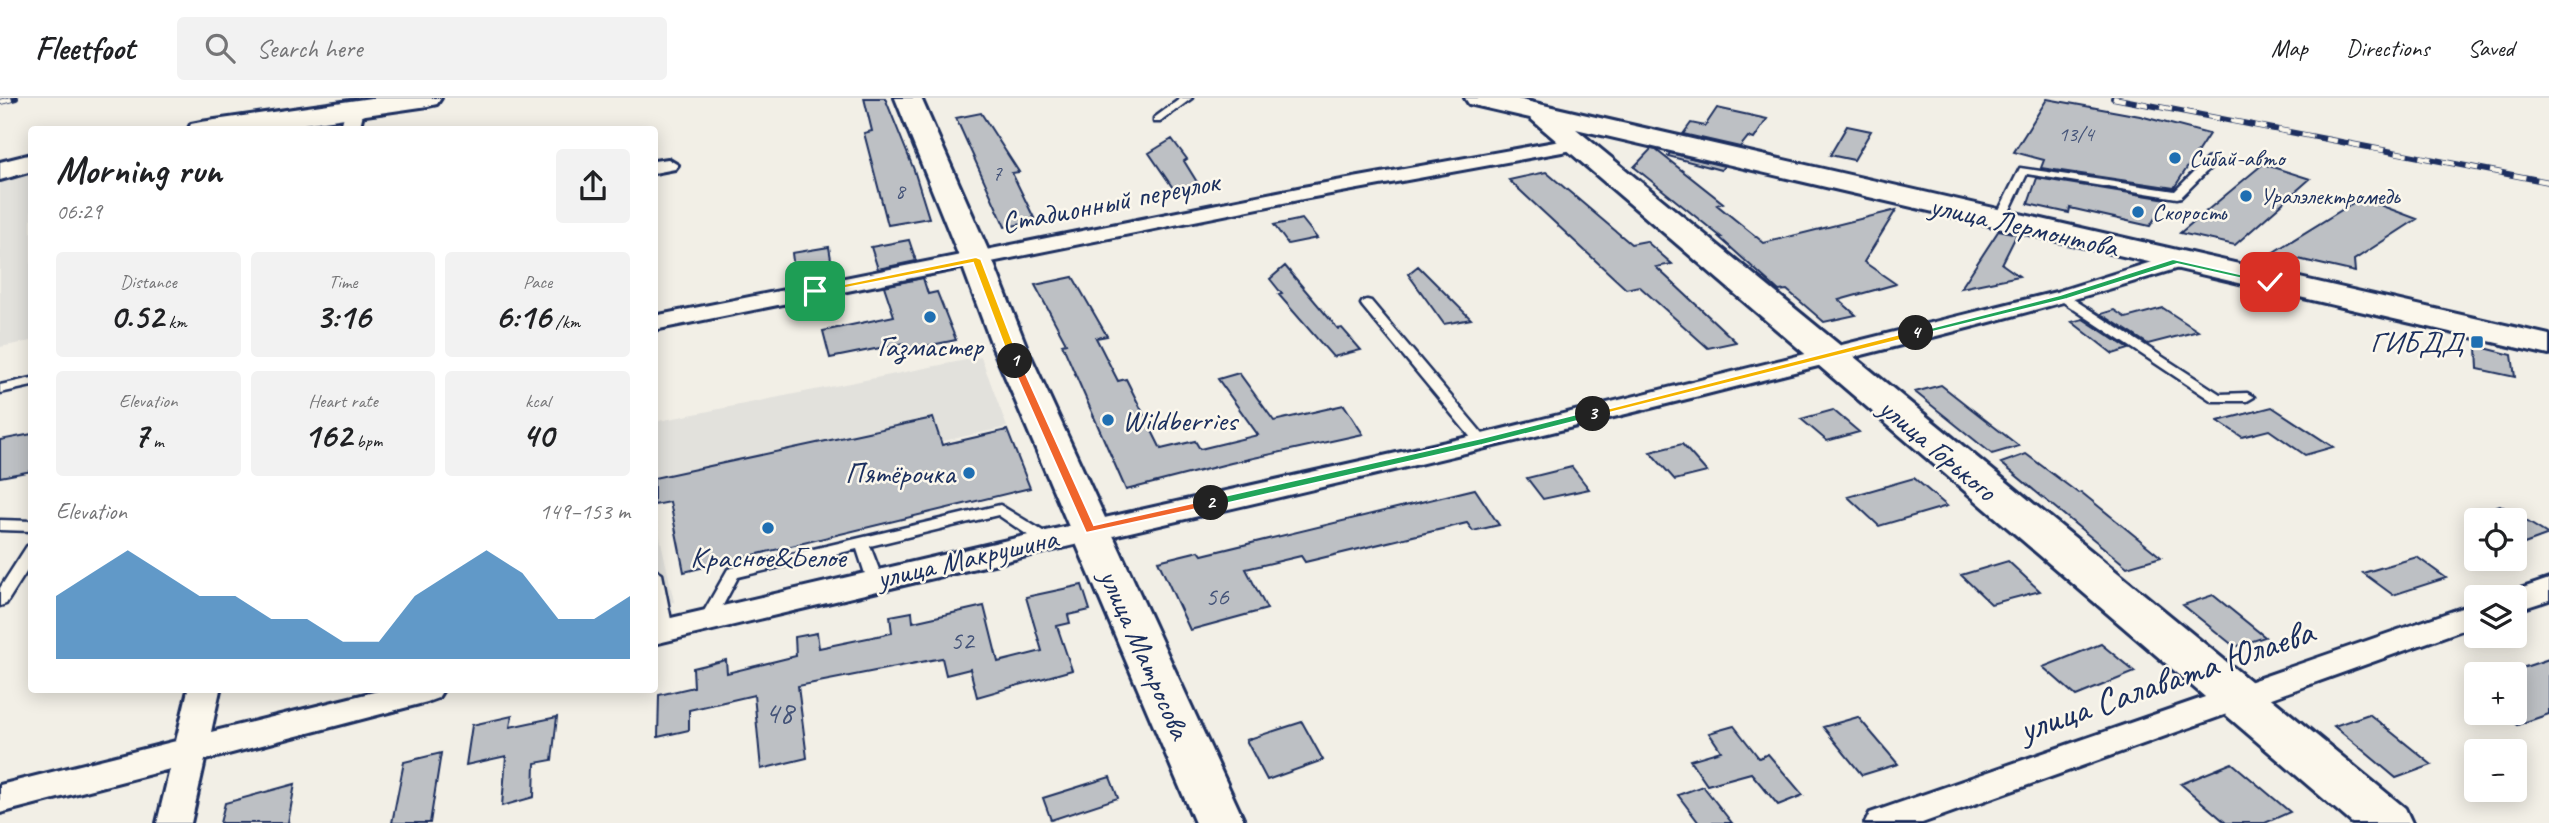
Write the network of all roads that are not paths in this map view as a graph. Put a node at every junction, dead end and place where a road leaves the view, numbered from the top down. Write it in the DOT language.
graph roads {
  1 [pos="428,98"];
  2 [pos="908,98"];
  3 [pos="1187,98"];
  4 [pos="1478,98"];
  5 [pos="1540,113"];
  6 [pos="352,119"];
  7 [pos="1157,120"];
  8 [pos="256,126"];
  9 [pos="1577,144"];
  10 [pos="2211,161"];
  11 [pos="28,163"];
  12 [pos="0,171"];
  13 [pos="2000,220"];
  14 [pos="976,259"];
  15 [pos="2177,261"];
  16 [pos="2064,297"];
  17 [pos="1367,304"];
  18 [pos="658,322"];
  19 [pos="2549,345"];
  20 [pos="1826,355"];
  21 [pos="28,383"];
  22 [pos="0,389"];
  23 [pos="2246,397"];
  24 [pos="1482,442"];
  25 [pos="0,525"];
  26 [pos="28,526"];
  27 [pos="1090,530"];
  28 [pos="1046,540"];
  29 [pos="862,542"];
  30 [pos="28,556"];
  31 [pos="875,580"];
  32 [pos="2549,589"];
  33 [pos="2527,597"];
  34 [pos="0,600"];
  35 [pos="658,613"];
  36 [pos="2464,618"];
  37 [pos="707,620"];
  38 [pos="660,632"];
  39 [pos="203,693"];
  40 [pos="415,693"];
  41 [pos="2235,697"];
  42 [pos="191,748"];
  43 [pos="0,799"];
  44 [pos="174,823"];
  45 [pos="1220,823"];
  46 [pos="1882,823"];
  47 [pos="2387,823"];
  1 -- 6 [label="street"];
  2 -- 14 [label="street, улица Матросова"];
  3 -- 7 [label="lane"];
  4 -- 5 [label="street, улица Горького"];
  5 -- 9 [label="street, улица Горького"];
  5 -- 13 [label="street, улица Лермонтова"];
  6 -- 8 [label="street"];
  9 -- 14 [label="street, Стадионный переулок"];
  9 -- 20 [label="street, улица Горького"];
  10 -- 13 [label="lane"];
  11 -- 12 [label="street"];
  13 -- 15 [label="street, улица Лермонтова"];
  14 -- 18 [label="street, Стадионный переулок"];
  14 -- 27 [label="street, улица Матросова"];
  15 -- 16 [label="street, улица Макрушина"];
  15 -- 19 [label="street, улица Лермонтова"];
  16 -- 20 [label="street, улица Макрушина"];
  16 -- 23 [label="lane"];
  17 -- 24 [label="lane"];
  20 -- 24 [label="street, улица Макрушина"];
  20 -- 41 [label="street, улица Горького"];
  21 -- 22 [label="lane"];
  24 -- 27 [label="street, улица Макрушина"];
  25 -- 26 [label="lane"];
  27 -- 28 [label="street, улица Макрушина"];
  27 -- 45 [label="street, улица Матросова"];
  28 -- 29 [label="lane"];
  28 -- 31 [label="street, улица Макрушина"];
  29 -- 31 [label="lane"];
  29 -- 37 [label="lane"];
  30 -- 34 [label="lane"];
  31 -- 37 [label="street, улица Макрушина"];
  32 -- 33 [label="street"];
  35 -- 38 [label="lane"];
  36 -- 41 [label="street, улица Салавата Юлаева"];
  37 -- 38 [label="street, улица Макрушина"];
  39 -- 42 [label="street"];
  40 -- 42 [label="street"];
  41 -- 46 [label="street, улица Салавата Юлаева"];
  41 -- 47 [label="street, улица Горького"];
  42 -- 43 [label="street"];
  42 -- 44 [label="street"];
}
